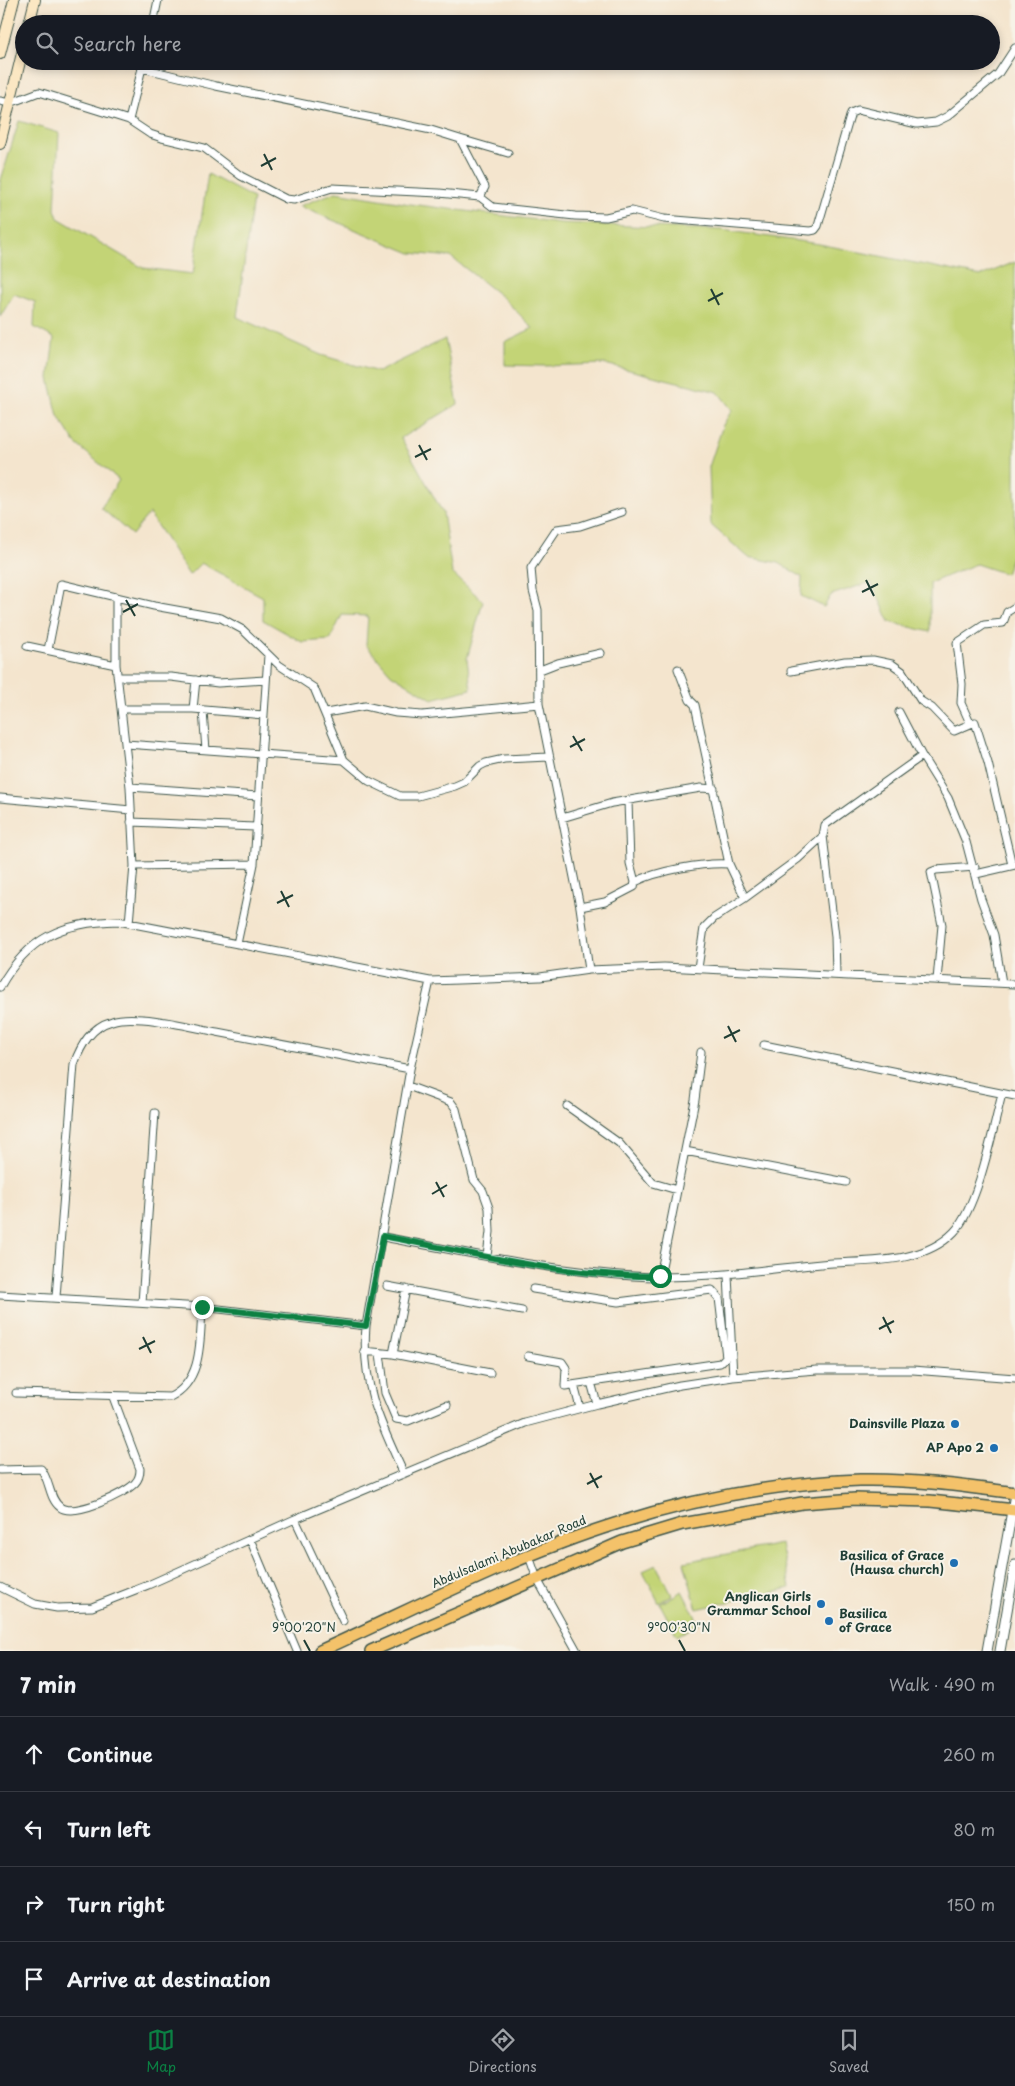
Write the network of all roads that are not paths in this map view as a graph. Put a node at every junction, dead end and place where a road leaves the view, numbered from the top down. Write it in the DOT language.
graph roads {
  1 [pos="14,0"];
  2 [pos="35,0"];
  3 [pos="158,0"];
  4 [pos="31,15"];
  5 [pos="155,15"];
  6 [pos="1015,48"];
  7 [pos="0,54"];
  8 [pos="16,70"];
  9 [pos="142,70"];
  10 [pos="160,70"];
  11 [pos="5,102"];
  12 [pos="129,120"];
  13 [pos="460,139"];
  14 [pos="0,144"];
  15 [pos="508,153"];
  16 [pos="480,197"];
  17 [pos="622,512"];
  18 [pos="116,597"];
  19 [pos="1015,607"];
  20 [pos="26,646"];
  21 [pos="48,650"];
  22 [pos="601,653"];
  23 [pos="268,655"];
  24 [pos="116,665"];
  25 [pos="678,669"];
  26 [pos="540,670"];
  27 [pos="791,671"];
  28 [pos="118,677"];
  29 [pos="196,680"];
  30 [pos="266,680"];
  31 [pos="539,704"];
  32 [pos="122,709"];
  33 [pos="194,710"];
  34 [pos="203,710"];
  35 [pos="899,712"];
  36 [pos="326,713"];
  37 [pos="264,715"];
  38 [pos="970,723"];
  39 [pos="126,744"];
  40 [pos="206,750"];
  41 [pos="261,754"];
  42 [pos="922,756"];
  43 [pos="549,757"];
  44 [pos="344,760"];
  45 [pos="130,787"];
  46 [pos="714,789"];
  47 [pos="258,796"];
  48 [pos="0,798"];
  49 [pos="628,801"];
  50 [pos="131,810"];
  51 [pos="562,818"];
  52 [pos="131,822"];
  53 [pos="255,827"];
  54 [pos="824,836"];
  55 [pos="254,864"];
  56 [pos="729,864"];
  57 [pos="1013,865"];
  58 [pos="134,866"];
  59 [pos="975,870"];
  60 [pos="635,882"];
  61 [pos="745,898"];
  62 [pos="580,907"];
  63 [pos="129,923"];
  64 [pos="237,944"];
  65 [pos="698,968"];
  66 [pos="589,970"];
  67 [pos="836,974"];
  68 [pos="937,980"];
  69 [pos="430,981"];
  70 [pos="1002,983"];
  71 [pos="1015,984"];
  72 [pos="0,986"];
  73 [pos="764,1045"];
  74 [pos="700,1052"];
  75 [pos="410,1069"];
  76 [pos="408,1086"];
  77 [pos="1002,1094"];
  78 [pos="1015,1096"];
  79 [pos="567,1106"];
  80 [pos="155,1113"];
  81 [pos="685,1152"];
  82 [pos="846,1182"];
  83 [pos="678,1190"];
  84 [pos="383,1236"];
  85 [pos="486,1256"];
  86 [pos="728,1275"];
  87 [pos="660,1276"];
  88 [pos="387,1286"];
  89 [pos="406,1289"];
  90 [pos="534,1289"];
  91 [pos="0,1295"];
  92 [pos="56,1297"];
  93 [pos="142,1303"];
  94 [pos="202,1307"];
  95 [pos="522,1310"];
  96 [pos="366,1326"];
  97 [pos="364,1351"];
  98 [pos="380,1353"];
  99 [pos="393,1354"];
  100 [pos="528,1356"];
  101 [pos="490,1372"];
  102 [pos="733,1376"];
  103 [pos="1015,1378"];
  104 [pos="591,1382"];
  105 [pos="574,1385"];
  106 [pos="16,1393"];
  107 [pos="113,1397"];
  108 [pos="597,1404"];
  109 [pos="447,1405"];
  110 [pos="580,1408"];
  111 [pos="0,1470"];
  112 [pos="404,1474"];
  113 [pos="1015,1493"];
  114 [pos="1014,1510"];
  115 [pos="295,1519"];
  116 [pos="250,1538"];
  117 [pos="529,1556"];
  118 [pos="1015,1565"];
  119 [pos="537,1578"];
  120 [pos="0,1587"];
  121 [pos="343,1621"];
  122 [pos="297,1651"];
  123 [pos="320,1651"];
  124 [pos="371,1651"];
  125 [pos="577,1651"];
  126 [pos="987,1651"];
  127 [pos="1000,1651"];
  1 -- 7 [label="main road"];
  2 -- 4 [label="main road"];
  3 -- 5 [label="street"];
  6 -- 16 [label="street"];
  8 -- 11 [label="main road"];
  9 -- 12 [label="street"];
  10 -- 13 [label="street"];
  11 -- 12 [label="street"];
  11 -- 14 [label="main road"];
  12 -- 16 [label="street"];
  13 -- 15 [label="street"];
  13 -- 16 [label="street"];
  17 -- 26 [label="street"];
  18 -- 21 [label="street"];
  18 -- 23 [label="street"];
  18 -- 24 [label="street"];
  19 -- 38 [label="street"];
  20 -- 21 [label="street"];
  21 -- 24 [label="street"];
  22 -- 26 [label="street"];
  23 -- 30 [label="street"];
  23 -- 36 [label="street"];
  24 -- 28 [label="street"];
  25 -- 46 [label="street"];
  26 -- 31 [label="street"];
  27 -- 38 [label="street"];
  28 -- 29 [label="street"];
  28 -- 32 [label="street"];
  29 -- 30 [label="street"];
  29 -- 33 [label="street"];
  30 -- 37 [label="street"];
  31 -- 36 [label="street"];
  31 -- 43 [label="street"];
  32 -- 33 [label="street"];
  32 -- 39 [label="street"];
  33 -- 34 [label="street"];
  34 -- 37 [label="street"];
  34 -- 40 [label="street"];
  35 -- 42 [label="street"];
  36 -- 44 [label="street"];
  37 -- 41 [label="street"];
  38 -- 57 [label="street"];
  39 -- 40 [label="street"];
  39 -- 45 [label="street"];
  40 -- 41 [label="street"];
  41 -- 44 [label="street"];
  41 -- 47 [label="street"];
  42 -- 54 [label="street"];
  42 -- 59 [label="street"];
  43 -- 44 [label="street"];
  43 -- 51 [label="street"];
  45 -- 47 [label="street"];
  45 -- 50 [label="street"];
  46 -- 49 [label="street"];
  46 -- 56 [label="street"];
  47 -- 53 [label="street"];
  48 -- 50 [label="street"];
  49 -- 51 [label="street"];
  49 -- 60 [label="street"];
  50 -- 52 [label="street"];
  51 -- 62 [label="street"];
  52 -- 53 [label="street"];
  52 -- 58 [label="street"];
  53 -- 55 [label="street"];
  54 -- 61 [label="street"];
  54 -- 67 [label="street"];
  55 -- 58 [label="street"];
  55 -- 64 [label="street"];
  56 -- 60 [label="street"];
  56 -- 61 [label="street"];
  57 -- 59 [label="street"];
  58 -- 63 [label="street"];
  59 -- 68 [label="street"];
  59 -- 70 [label="street"];
  60 -- 62 [label="street"];
  61 -- 65 [label="street"];
  62 -- 66 [label="street"];
  63 -- 64 [label="street"];
  63 -- 72 [label="street"];
  64 -- 69 [label="street"];
  65 -- 66 [label="street"];
  65 -- 67 [label="street"];
  66 -- 69 [label="street"];
  67 -- 68 [label="street"];
  68 -- 70 [label="street"];
  69 -- 75 [label="street"];
  70 -- 71 [label="street"];
  73 -- 77 [label="street"];
  74 -- 81 [label="street"];
  75 -- 76 [label="street"];
  75 -- 92 [label="street"];
  76 -- 84 [label="street"];
  76 -- 85 [label="street"];
  77 -- 78 [label="street"];
  77 -- 86 [label="street"];
  79 -- 83 [label="street"];
  80 -- 93 [label="street"];
  81 -- 82 [label="street"];
  81 -- 83 [label="street"];
  83 -- 87 [label="street"];
  84 -- 85 [label="street"];
  84 -- 96 [label="street"];
  85 -- 87 [label="street"];
  86 -- 87 [label="street"];
  86 -- 102 [label="street"];
  88 -- 89 [label="street"];
  89 -- 95 [label="street"];
  89 -- 99 [label="street"];
  90 -- 104 [label="street"];
  91 -- 92 [label="street"];
  92 -- 93 [label="street"];
  93 -- 94 [label="street"];
  94 -- 96 [label="street"];
  94 -- 107 [label="street"];
  96 -- 97 [label="street"];
  97 -- 98 [label="street"];
  97 -- 112 [label="street"];
  98 -- 99 [label="street"];
  98 -- 109 [label="street"];
  99 -- 101 [label="street"];
  100 -- 105 [label="street"];
  102 -- 103 [label="street"];
  102 -- 108 [label="street"];
  104 -- 105 [label="street"];
  104 -- 108 [label="street"];
  105 -- 110 [label="street"];
  106 -- 107 [label="street"];
  107 -- 111 [label="street"];
  108 -- 110 [label="street"];
  110 -- 112 [label="street"];
  112 -- 115 [label="street"];
  113 -- 114 [label="street"];
  113 -- 117 [label="main road, Abdulsalami Abubakar Road"];
  114 -- 119 [label="main road"];
  114 -- 126 [label="street"];
  115 -- 116 [label="street"];
  115 -- 121 [label="street"];
  116 -- 120 [label="street"];
  116 -- 122 [label="street"];
  117 -- 119 [label="street"];
  117 -- 123 [label="main road, Abdulsalami Abubakar Road"];
  118 -- 127 [label="street"];
  119 -- 124 [label="main road"];
  119 -- 125 [label="street"];
}
